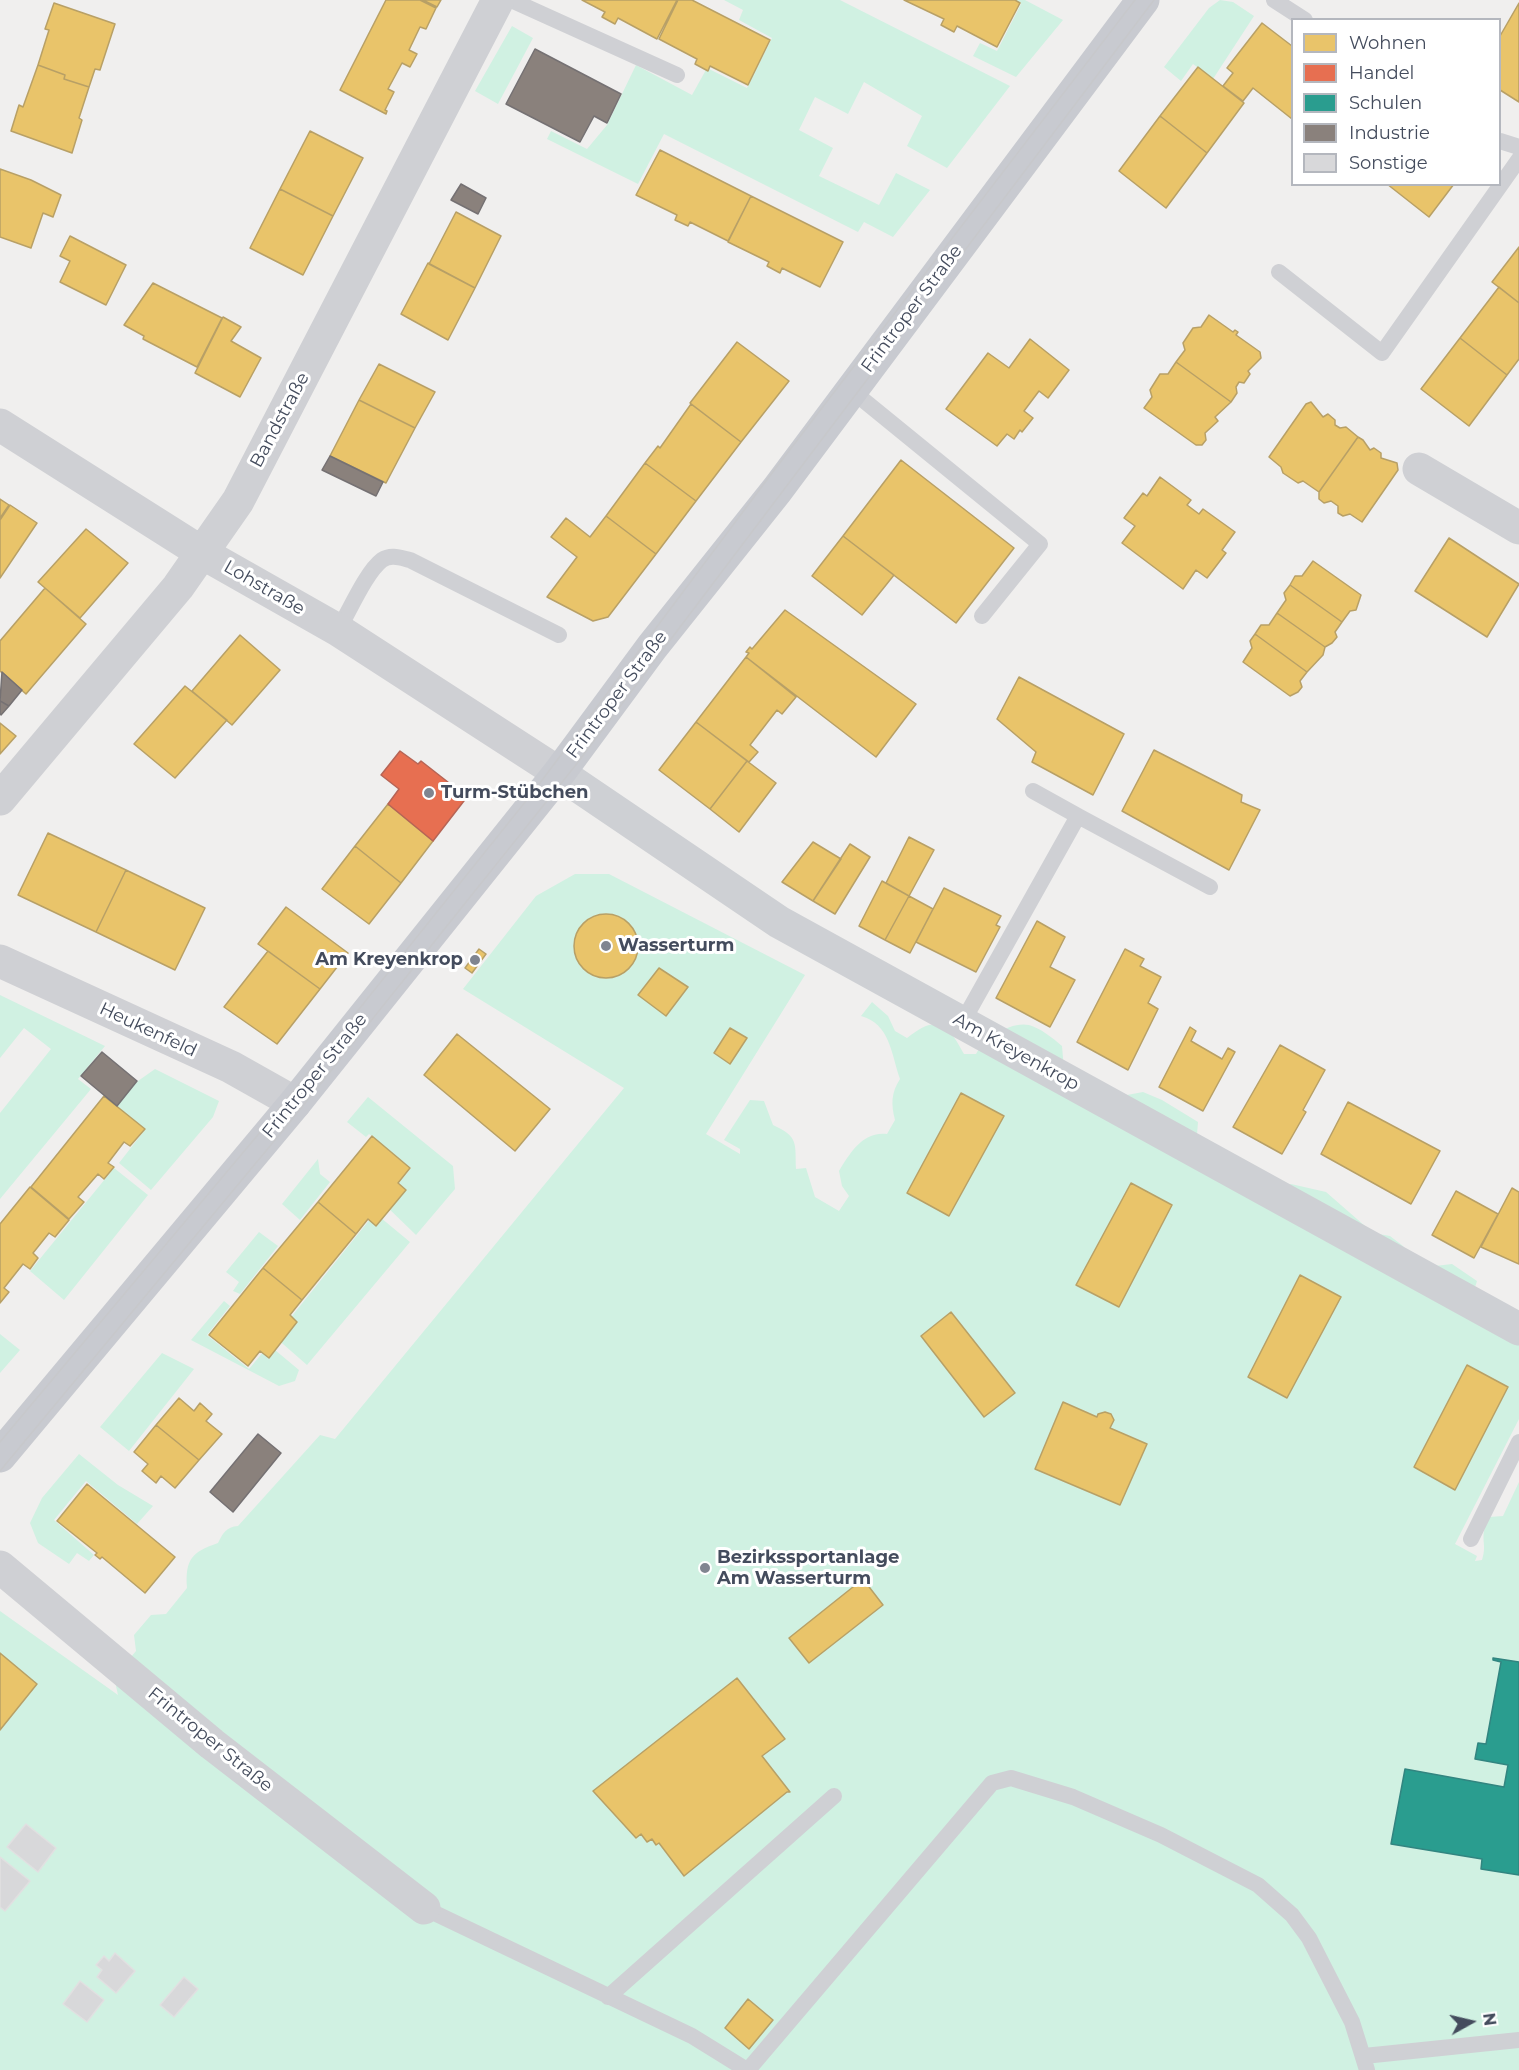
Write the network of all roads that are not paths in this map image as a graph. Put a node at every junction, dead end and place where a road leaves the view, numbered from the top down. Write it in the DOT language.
graph roads {
  1 [pos="498,0"];
  2 [pos="511,0"];
  3 [pos="1143,0"];
  4 [pos="1274,0"];
  5 [pos="1302,18"];
  6 [pos="677,75"];
  7 [pos="1501,141"];
  8 [pos="1519,147"];
  9 [pos="1519,159"];
  10 [pos="1501,184"];
  11 [pos="1500,186"];
  12 [pos="1279,272"];
  13 [pos="851,390"];
  14 [pos="0,425"];
  15 [pos="1419,469"];
  16 [pos="1519,528"];
  17 [pos="204,554"];
  18 [pos="981,616"];
  19 [pos="338,630"];
  20 [pos="559,635"];
  21 [pos="526,754"];
  22 [pos="559,774"];
  23 [pos="1034,791"];
  24 [pos="0,799"];
  25 [pos="1078,816"];
  26 [pos="1210,887"];
  27 [pos="0,961"];
  28 [pos="962,1023"];
  29 [pos="295,1102"];
  30 [pos="1519,1329"];
  31 [pos="1519,1442"];
  32 [pos="0,1456"];
  33 [pos="1471,1539"];
  34 [pos="0,1567"];
  35 [pos="834,1796"];
  36 [pos="424,1908"];
  37 [pos="608,1996"];
  38 [pos="1519,2040"];
  39 [pos="1365,2063"];
  40 [pos="747,2070"];
  1 -- 17 [label="street, Bandstraße"];
  2 -- 6 [label="lane"];
  3 -- 13 [label="main road, Frintroper Straße"];
  4 -- 5 [label="lane"];
  7 -- 8 [label="lane"];
  9 -- 10 [label="lane"];
  11 -- 12 [label="lane"];
  13 -- 18 [label="lane"];
  13 -- 22 [label="main road, Frintroper Straße"];
  14 -- 17 [label="street, Lohstraße"];
  15 -- 16 [label="street"];
  17 -- 19 [label="street, Lohstraße"];
  17 -- 24 [label="street, Bandstraße"];
  19 -- 20 [label="lane"];
  19 -- 21 [label="street, Lohstraße"];
  21 -- 22 [label="street, Am Kreyenkrop"];
  22 -- 28 [label="main road, Am Kreyenkrop"];
  22 -- 29 [label="main road, Frintroper Straße"];
  23 -- 25 [label="lane"];
  25 -- 26 [label="lane"];
  25 -- 28 [label="lane"];
  27 -- 29 [label="street, Heukenfeld"];
  28 -- 30 [label="main road, Am Kreyenkrop"];
  29 -- 32 [label="main road, Frintroper Straße"];
  31 -- 33 [label="lane"];
  34 -- 36 [label="street, Frintroper Straße"];
  35 -- 37 [label="lane"];
  36 -- 37 [label="lane"];
  37 -- 40 [label="lane"];
  38 -- 39 [label="lane"];
  39 -- 40 [label="lane"];
}
